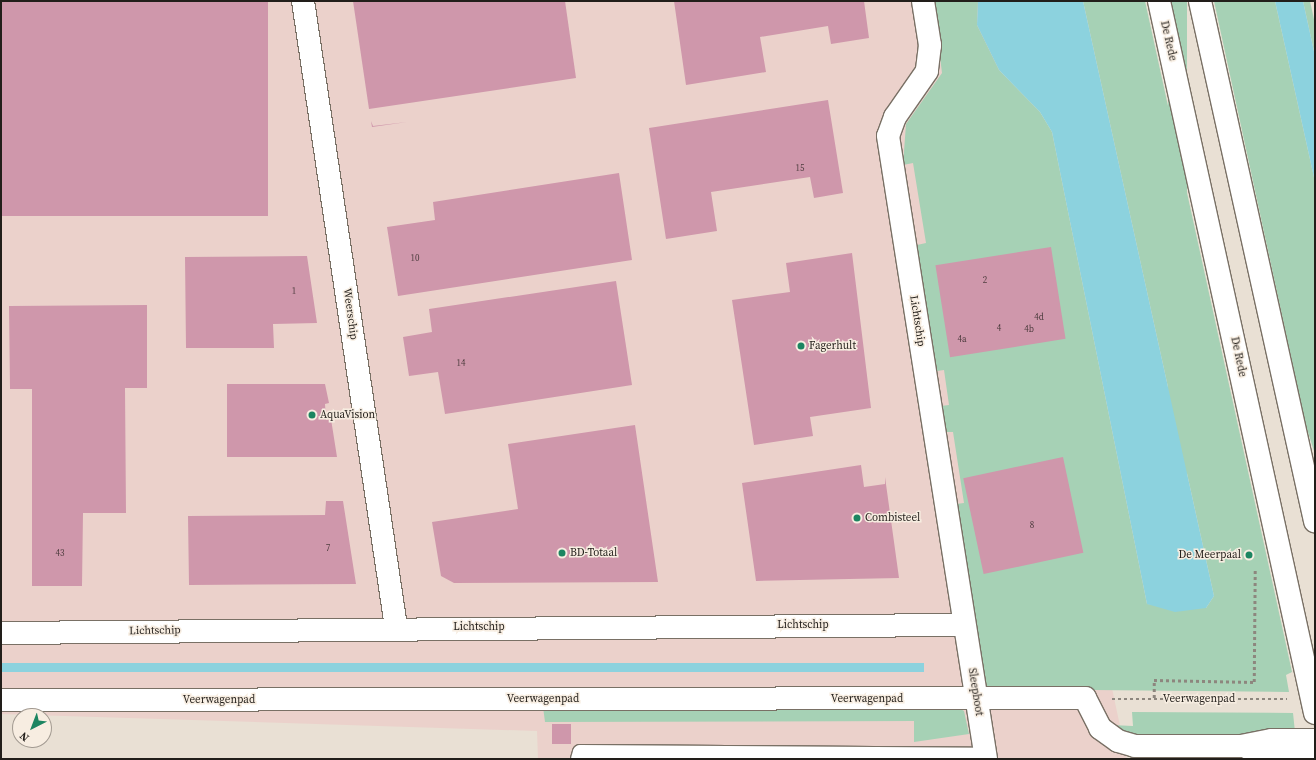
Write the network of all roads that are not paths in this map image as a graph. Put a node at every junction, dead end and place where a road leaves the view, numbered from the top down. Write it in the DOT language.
graph roads {
  1 [pos="303,1"];
  2 [pos="923,1"];
  3 [pos="1159,1"];
  4 [pos="1200,1"];
  5 [pos="1315,522"];
  6 [pos="964,625"];
  7 [pos="396,628"];
  8 [pos="1,633"];
  9 [pos="976,698"];
  10 [pos="1,700"];
  11 [pos="1315,714"];
  12 [pos="1315,740"];
  13 [pos="1241,746"];
  14 [pos="1315,755"];
  15 [pos="986,757"];
  16 [pos="578,759"];
  1 -- 7 [label="street, Weerschip"];
  2 -- 6 [label="street, Lichtschip"];
  3 -- 11 [label="street, De Rede"];
  4 -- 5 [label="street"];
  6 -- 7 [label="street, Lichtschip"];
  6 -- 9 [label="street, Sleepboot"];
  7 -- 8 [label="street, Lichtschip"];
  9 -- 10 [label="street, Veerwagenpad"];
  9 -- 13 [label="street, Veerwagenpad"];
  9 -- 15 [label="street, Sleepboot"];
  12 -- 13 [label="street"];
  13 -- 14 [label="street"];
  15 -- 16 [label="lane"];
}
